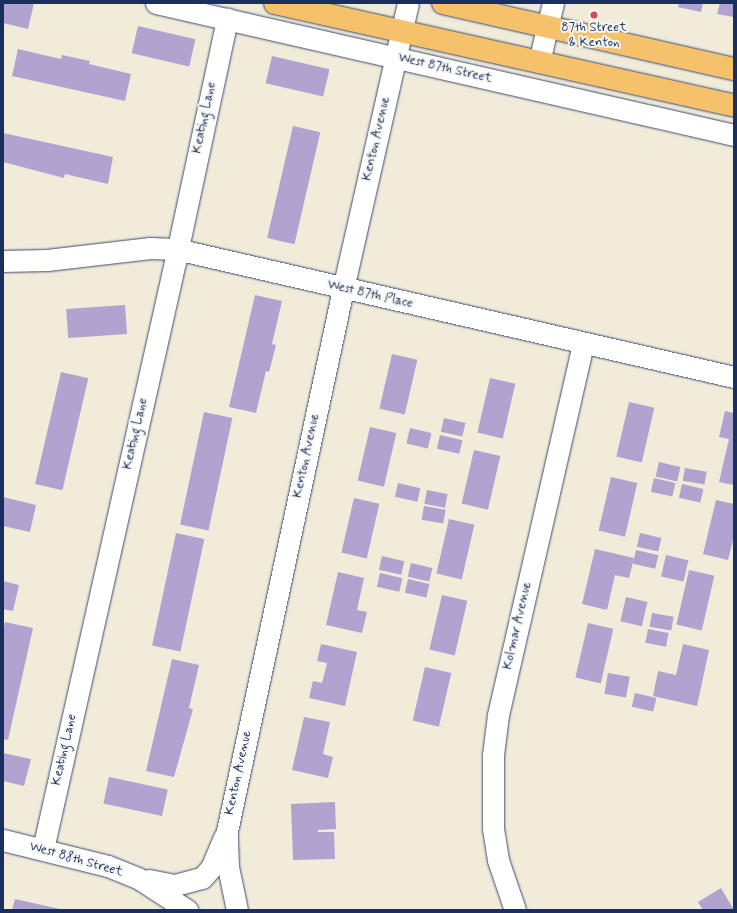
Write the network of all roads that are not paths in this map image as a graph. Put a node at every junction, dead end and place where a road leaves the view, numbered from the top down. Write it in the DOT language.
graph roads {
  1 [pos="156,3"];
  2 [pos="276,3"];
  3 [pos="408,3"];
  4 [pos="443,3"];
  5 [pos="553,3"];
  6 [pos="226,19"];
  7 [pos="548,27"];
  8 [pos="402,31"];
  9 [pos="396,58"];
  10 [pos="539,62"];
  11 [pos="734,69"];
  12 [pos="734,106"];
  13 [pos="734,135"];
  14 [pos="176,249"];
  15 [pos="3,261"];
  16 [pos="343,289"];
  17 [pos="583,344"];
  18 [pos="734,377"];
  19 [pos="227,831"];
  20 [pos="3,840"];
  21 [pos="43,849"];
  22 [pos="138,878"];
  23 [pos="187,910"];
  24 [pos="237,910"];
  25 [pos="515,910"];
  1 -- 6 [label="street, West 87th Street"];
  2 -- 8 [label="main road, West 87th Street"];
  3 -- 8 [label="street, Kenton Avenue"];
  4 -- 7 [label="main road"];
  5 -- 7 [label="street"];
  6 -- 9 [label="street, West 87th Street"];
  6 -- 14 [label="street, Keating Lane"];
  7 -- 10 [label="street"];
  7 -- 11 [label="main road"];
  8 -- 9 [label="street, Kenton Avenue"];
  8 -- 10 [label="main road, West 87th Street"];
  9 -- 13 [label="street, West 87th Street"];
  9 -- 16 [label="street, Kenton Avenue"];
  10 -- 12 [label="main road, West 87th Street"];
  14 -- 15 [label="street, West 87th Place"];
  14 -- 16 [label="street, West 87th Place"];
  14 -- 21 [label="street, Keating Lane"];
  16 -- 17 [label="street, West 87th Place"];
  16 -- 19 [label="street, Kenton Avenue"];
  17 -- 18 [label="street, West 87th Place"];
  17 -- 25 [label="street, Kolmar Avenue"];
  19 -- 22 [label="street"];
  19 -- 24 [label="street, Kenton Avenue"];
  20 -- 21 [label="street, West 88th Street"];
  21 -- 22 [label="street, West 88th Street"];
  22 -- 23 [label="street, West 88th Street"];
}
